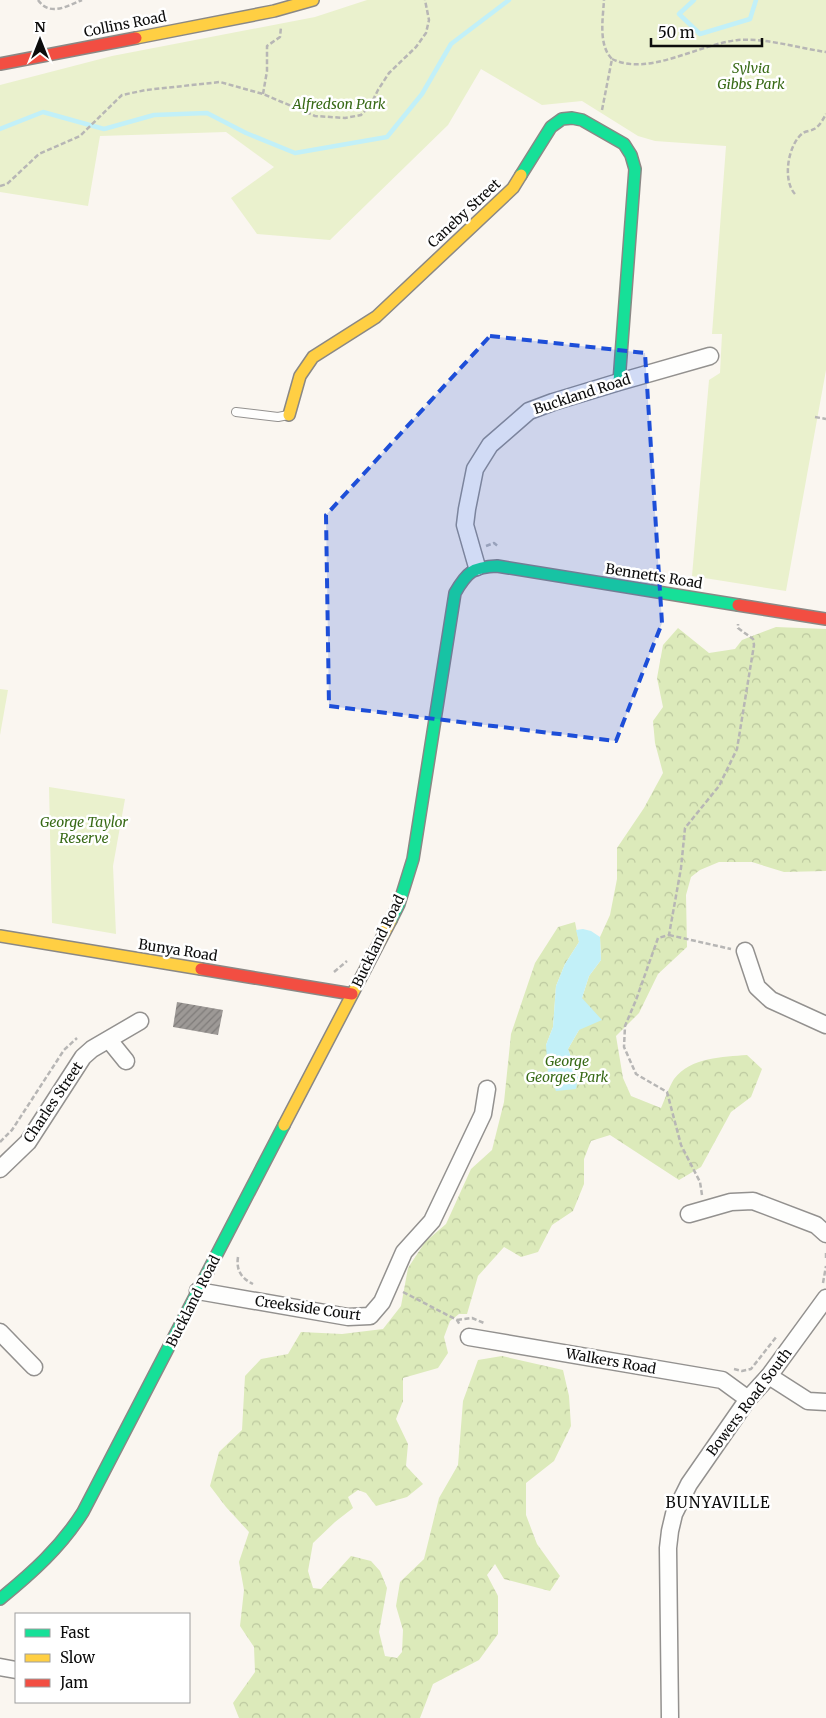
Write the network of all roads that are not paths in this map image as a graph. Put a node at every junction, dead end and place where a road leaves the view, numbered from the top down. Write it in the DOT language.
graph roads {
  1 [pos="314,0"];
  2 [pos="0,64"];
  3 [pos="710,356"];
  4 [pos="619,382"];
  5 [pos="236,412"];
  6 [pos="289,415"];
  7 [pos="477,567"];
  8 [pos="826,619"];
  9 [pos="0,936"];
  10 [pos="745,951"];
  11 [pos="352,994"];
  12 [pos="140,1021"];
  13 [pos="826,1025"];
  14 [pos="109,1040"];
  15 [pos="126,1061"];
  16 [pos="487,1089"];
  17 [pos="0,1169"];
  18 [pos="697,1213"];
  19 [pos="826,1234"];
  20 [pos="198,1291"];
  21 [pos="824,1293"];
  22 [pos="0,1332"];
  23 [pos="469,1338"];
  24 [pos="34,1367"];
  25 [pos="769,1376"];
  26 [pos="748,1398"];
  27 [pos="826,1402"];
  28 [pos="0,1598"];
  29 [pos="0,1667"];
  30 [pos="15,1670"];
  31 [pos="670,1718"];
  1 -- 2 [label="street, Collins Road"];
  3 -- 4 [label="street, Buckland Road"];
  4 -- 6 [label="street, Caneby Street"];
  4 -- 7 [label="street, Buckland Road"];
  5 -- 6 [label="lane, Caneby Street"];
  7 -- 8 [label="street, Bennetts Road"];
  7 -- 11 [label="street, Buckland Road"];
  9 -- 11 [label="street, Bunya Road"];
  10 -- 13 [label="street"];
  11 -- 20 [label="street, Buckland Road"];
  12 -- 14 [label="street, Charles Street"];
  14 -- 15 [label="street"];
  14 -- 17 [label="street, Charles Street"];
  16 -- 20 [label="street, Creekside Court"];
  18 -- 19 [label="street"];
  20 -- 28 [label="street, Buckland Road"];
  21 -- 25 [label="street, Bowers Road South"];
  22 -- 24 [label="street"];
  23 -- 26 [label="street, Walkers Road"];
  25 -- 26 [label="street, Bowers Road South"];
  25 -- 27 [label="street"];
  26 -- 31 [label="street, Bowers Road South"];
  29 -- 30 [label="street"];
}
